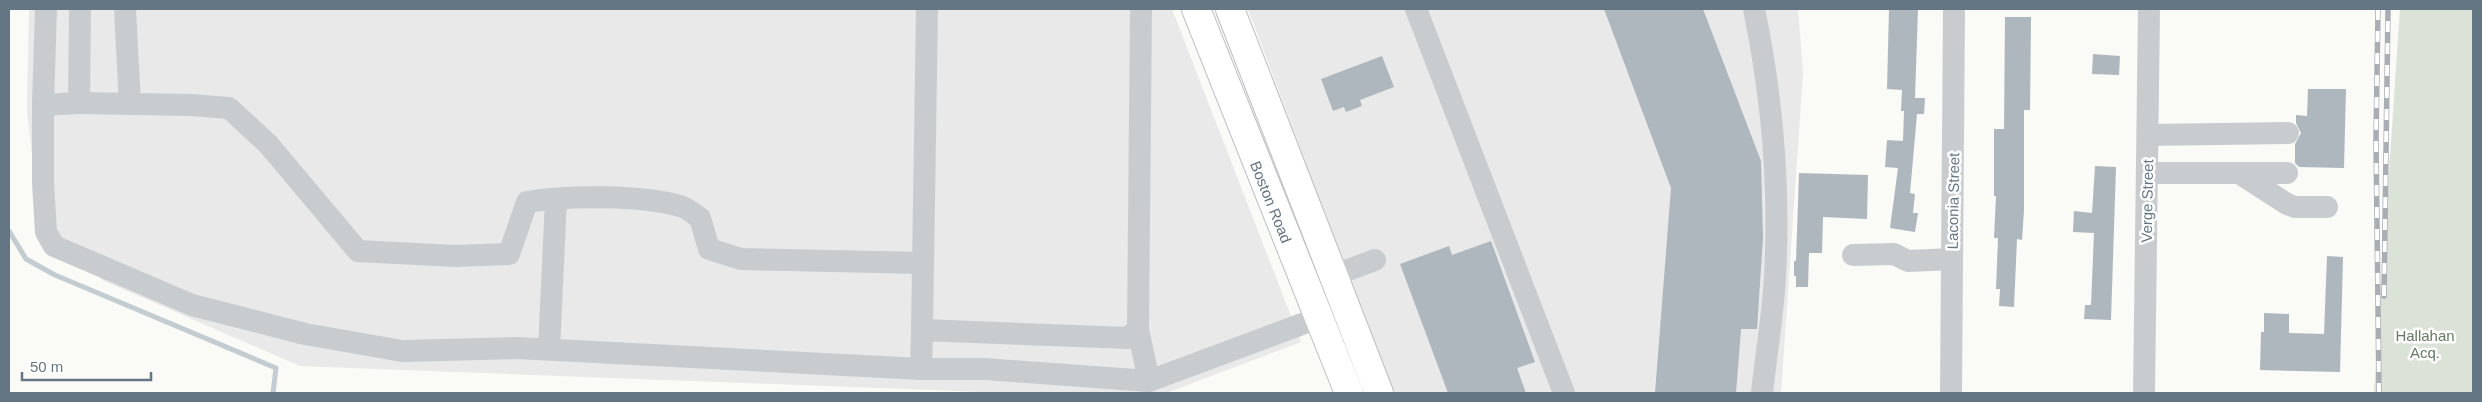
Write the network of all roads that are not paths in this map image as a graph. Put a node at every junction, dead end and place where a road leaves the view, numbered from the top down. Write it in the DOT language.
graph roads {
  1 [pos="46,9"];
  2 [pos="80,9"];
  3 [pos="125,9"];
  4 [pos="927,9"];
  5 [pos="1141,9"];
  6 [pos="1196,9"];
  7 [pos="1230,9"];
  8 [pos="1416,9"];
  9 [pos="1754,9"];
  10 [pos="1954,9"];
  11 [pos="2149,9"];
  12 [pos="79,103"];
  13 [pos="130,104"];
  14 [pos="44,105"];
  15 [pos="2288,133"];
  16 [pos="2148,136"];
  17 [pos="2148,173"];
  18 [pos="2239,173"];
  19 [pos="2287,173"];
  20 [pos="556,199"];
  21 [pos="2327,207"];
  22 [pos="1853,255"];
  23 [pos="1952,259"];
  24 [pos="1375,260"];
  25 [pos="923,263"];
  26 [pos="1332,276"];
  27 [pos="1318,318"];
  28 [pos="1138,329"];
  29 [pos="922,330"];
  30 [pos="549,349"];
  31 [pos="921,370"];
  32 [pos="1149,381"];
  33 [pos="1349,393"];
  34 [pos="1379,393"];
  35 [pos="1564,393"];
  36 [pos="1762,393"];
  37 [pos="1951,393"];
  38 [pos="2144,393"];
  1 -- 14 [label="street"];
  2 -- 12 [label="street"];
  3 -- 13 [label="street"];
  4 -- 25 [label="street"];
  5 -- 28 [label="street"];
  6 -- 27 [label="main road, Boston Road"];
  7 -- 26 [label="main road, Boston Road"];
  8 -- 35 [label="street"];
  9 -- 36 [label="street"];
  10 -- 23 [label="street, Laconia Street"];
  11 -- 16 [label="street, Verge Street"];
  12 -- 13 [label="street"];
  12 -- 14 [label="street"];
  13 -- 20 [label="street"];
  14 -- 30 [label="street"];
  15 -- 16 [label="street"];
  16 -- 17 [label="street, Verge Street"];
  17 -- 18 [label="street"];
  17 -- 38 [label="street, Verge Street"];
  18 -- 19 [label="street"];
  18 -- 21 [label="street"];
  20 -- 25 [label="street"];
  20 -- 30 [label="street"];
  22 -- 23 [label="street"];
  23 -- 37 [label="street, Laconia Street"];
  24 -- 26 [label="street"];
  25 -- 29 [label="street"];
  26 -- 34 [label="main road, Boston Road"];
  27 -- 32 [label="street"];
  27 -- 33 [label="main road, Boston Road"];
  28 -- 29 [label="street"];
  28 -- 32 [label="street"];
  29 -- 31 [label="street"];
  30 -- 31 [label="street"];
  31 -- 32 [label="street"];
}
